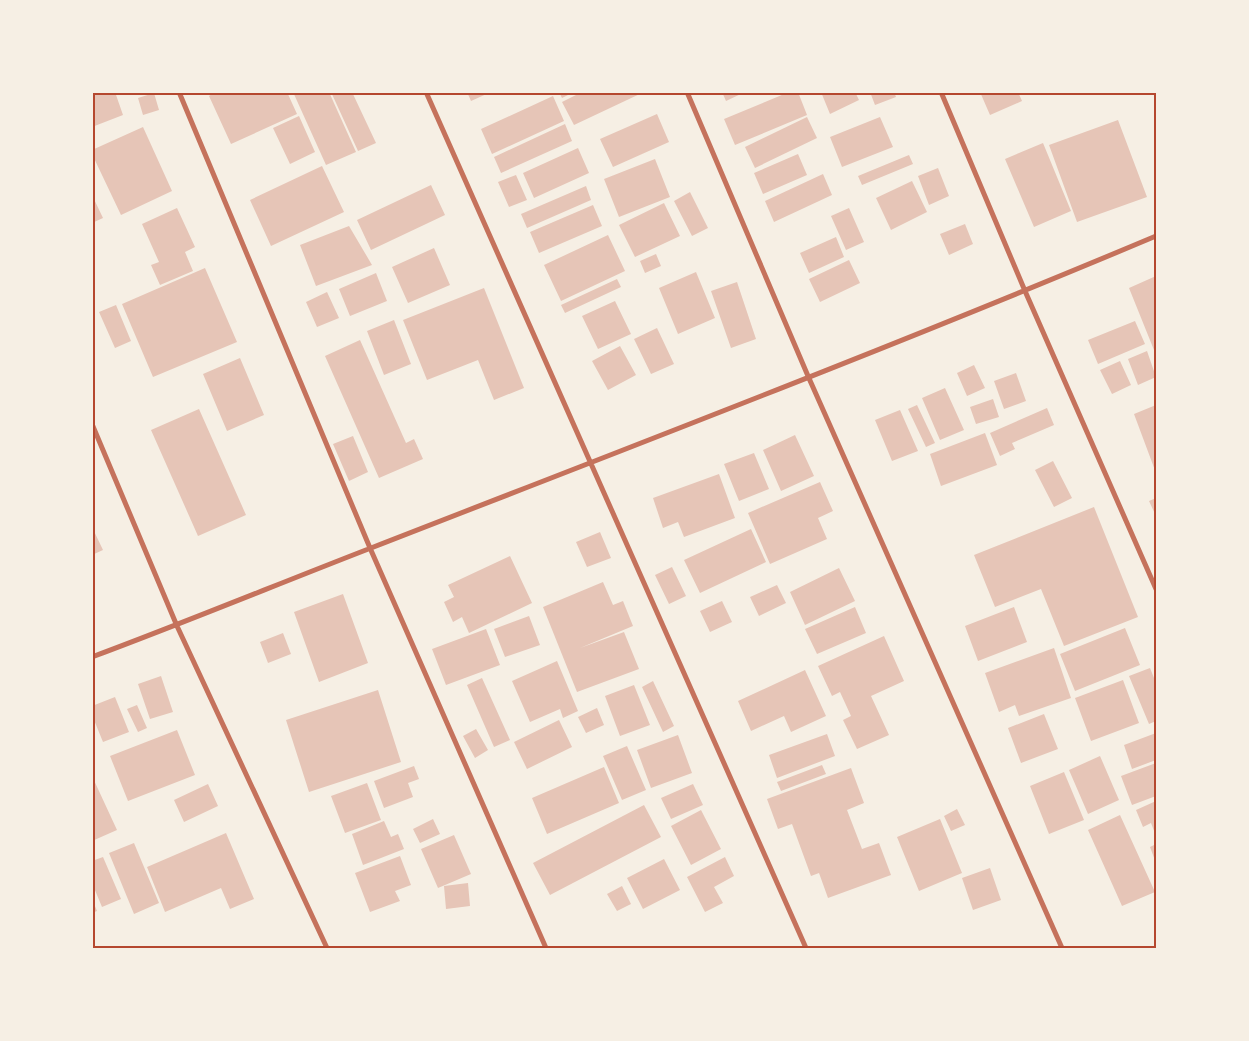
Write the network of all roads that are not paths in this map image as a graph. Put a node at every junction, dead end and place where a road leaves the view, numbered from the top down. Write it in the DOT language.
graph roads {
  1 [pos="179,92"];
  2 [pos="426,92"];
  3 [pos="687,92"];
  4 [pos="941,92"];
  5 [pos="1156,236"];
  6 [pos="1025,291"];
  7 [pos="808,376"];
  8 [pos="92,424"];
  9 [pos="591,464"];
  10 [pos="370,548"];
  11 [pos="1156,589"];
  12 [pos="177,626"];
  13 [pos="92,657"];
  14 [pos="327,948"];
  15 [pos="546,948"];
  16 [pos="806,948"];
  17 [pos="1062,948"];
  1 -- 10 [label="street"];
  2 -- 9 [label="street"];
  3 -- 7 [label="street"];
  4 -- 6 [label="street"];
  5 -- 6 [label="street"];
  6 -- 7 [label="street"];
  6 -- 11 [label="street"];
  7 -- 9 [label="street"];
  7 -- 17 [label="street"];
  8 -- 12 [label="street"];
  9 -- 10 [label="street"];
  9 -- 16 [label="street"];
  10 -- 12 [label="street"];
  10 -- 15 [label="street"];
  12 -- 13 [label="street"];
  12 -- 14 [label="street"];
}
